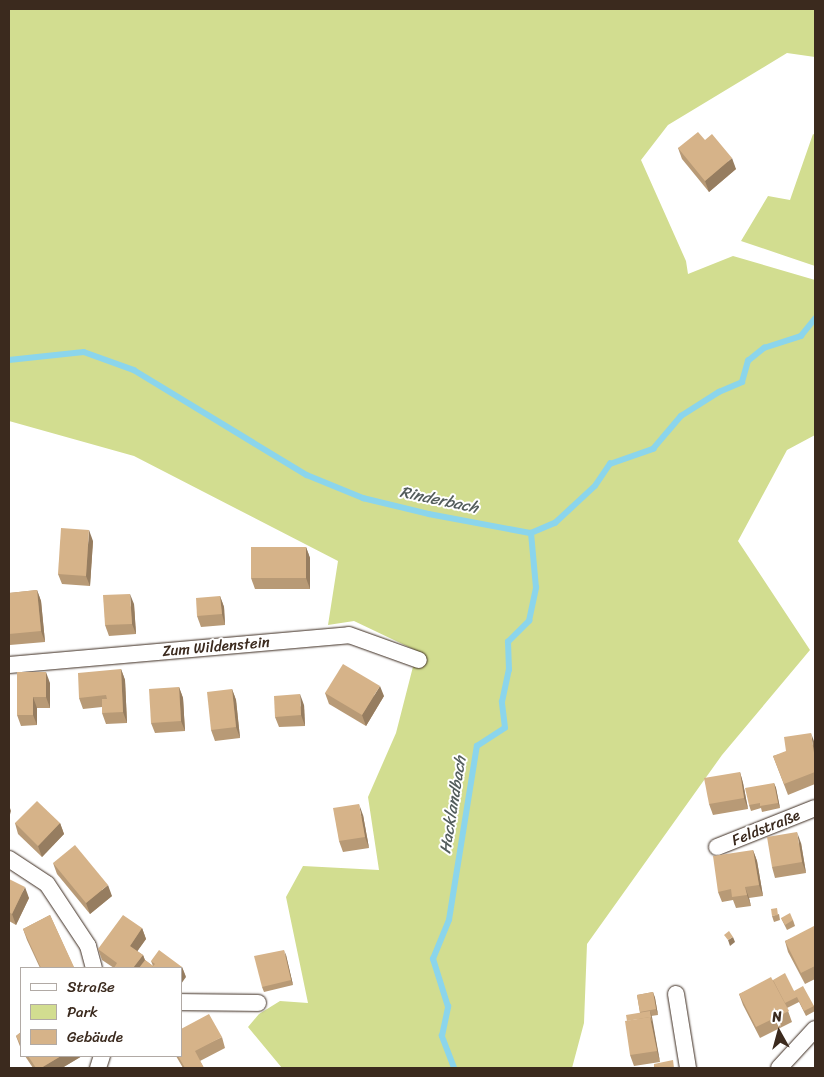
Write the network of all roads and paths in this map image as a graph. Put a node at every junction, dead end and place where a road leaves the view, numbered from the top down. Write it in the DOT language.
graph roads {
  1 [pos="420,660"];
  2 [pos="9,665"];
  3 [pos="815,808"];
  4 [pos="716,847"];
  5 [pos="9,859"];
  6 [pos="94,967"];
  7 [pos="676,994"];
  8 [pos="182,1002"];
  9 [pos="258,1002"];
  10 [pos="815,1029"];
  11 [pos="688,1068"];
  12 [pos="779,1068"];
  1 -- 2 [label="street, Zum Wildenstein"];
  3 -- 4 [label="street, Feldstraße"];
  5 -- 6 [label="street"];
  7 -- 11 [label="street"];
  8 -- 9 [label="street"];
  10 -- 12 [label="street"];
}
